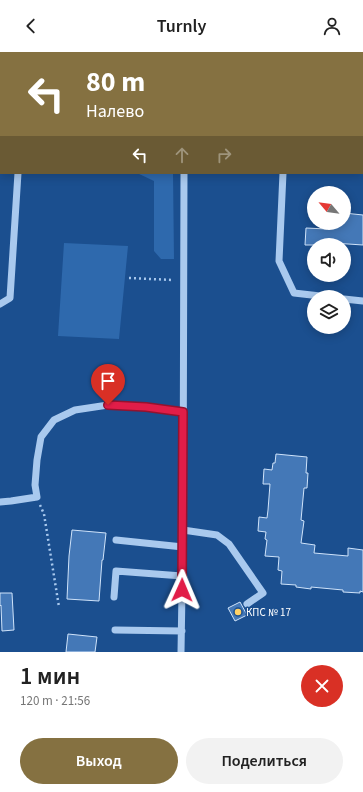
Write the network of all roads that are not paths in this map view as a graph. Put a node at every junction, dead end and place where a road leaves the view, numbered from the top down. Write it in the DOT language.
graph roads {
  1 [pos="18,174"];
  2 [pos="184,174"];
  3 [pos="283,174"];
  4 [pos="307,294"];
  5 [pos="351,300"];
  6 [pos="363,301"];
  7 [pos="0,304"];
  8 [pos="183,412"];
  9 [pos="0,502"];
  10 [pos="183,530"];
  11 [pos="116,540"];
  12 [pos="183,547"];
  13 [pos="182,576"];
  14 [pos="114,597"];
  15 [pos="247,604"];
  16 [pos="115,630"];
  17 [pos="182,631"];
  18 [pos="181,652"];
  1 -- 7 [label="street"];
  2 -- 8 [label="street"];
  3 -- 4 [label="street"];
  5 -- 6 [label="street"];
  8 -- 9 [label="street"];
  8 -- 10 [label="street"];
  10 -- 12 [label="street"];
  10 -- 15 [label="street"];
  11 -- 12 [label="street"];
  12 -- 13 [label="street"];
  13 -- 14 [label="street"];
  13 -- 17 [label="street"];
  16 -- 17 [label="street"];
  17 -- 18 [label="street"];
}
